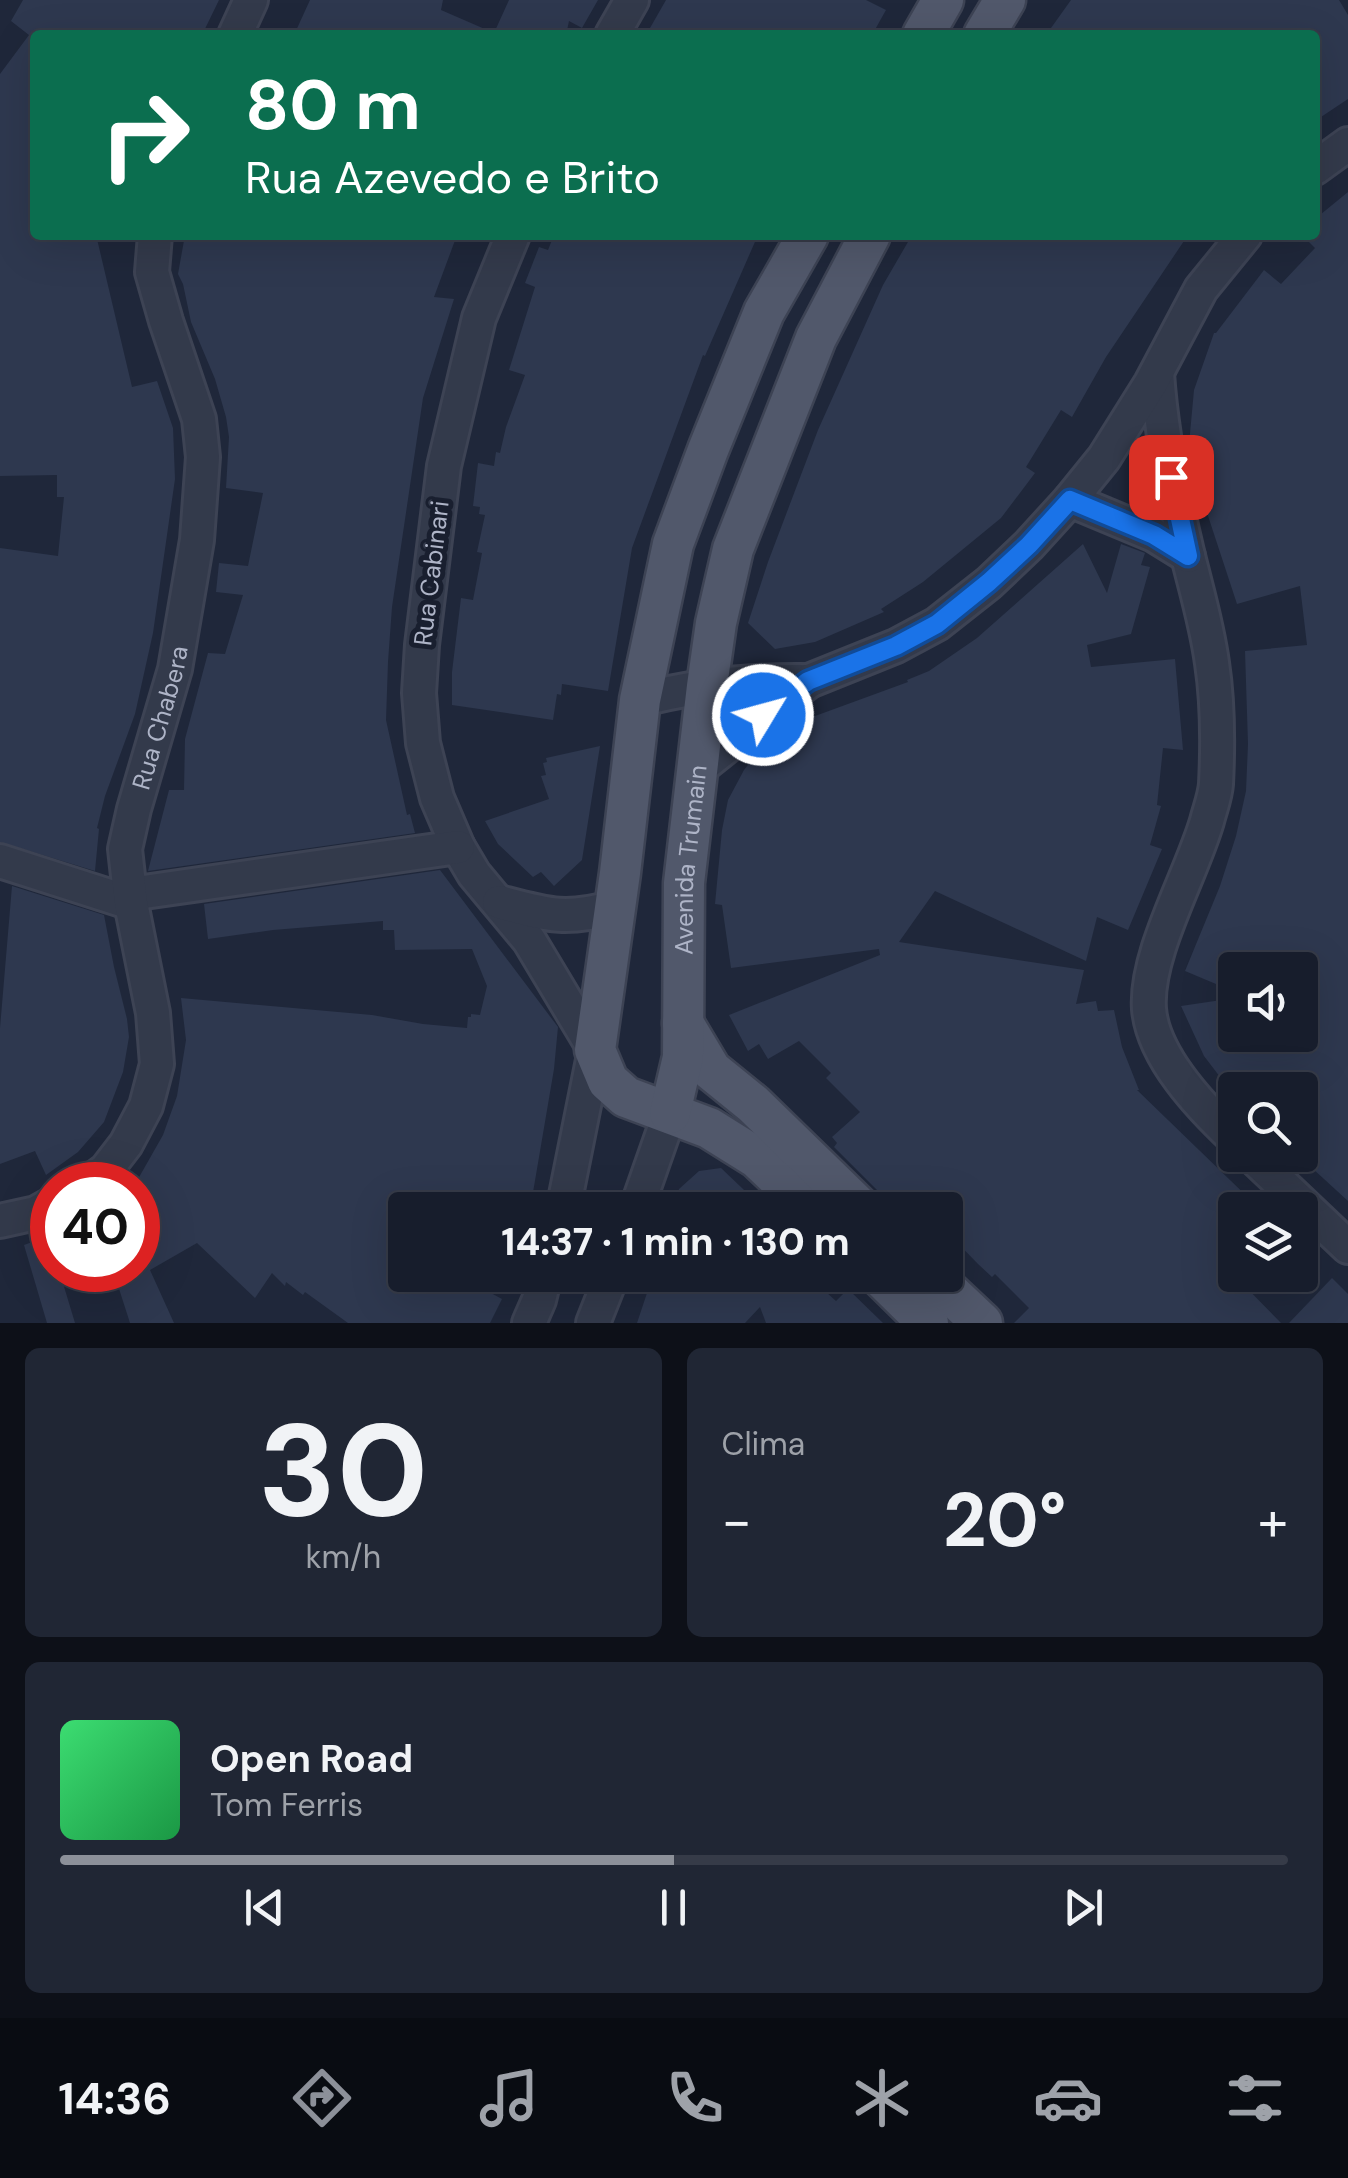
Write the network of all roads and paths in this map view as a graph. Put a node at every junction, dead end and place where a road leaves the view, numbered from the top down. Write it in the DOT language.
graph roads {
  1 [pos="251,0"];
  2 [pos="632,0"];
  3 [pos="943,0"];
  4 [pos="1004,0"];
  5 [pos="236,30"];
  6 [pos="615,30"];
  7 [pos="926,30"];
  8 [pos="987,30"];
  9 [pos="1348,144"];
  10 [pos="1320,164"];
  11 [pos="155,240"];
  12 [pos="511,240"];
  13 [pos="805,240"];
  14 [pos="867,240"];
  15 [pos="1241,240"];
  16 [pos="1157,373"];
  17 [pos="1070,500"];
  18 [pos="1188,556"];
  19 [pos="808,681"];
  20 [pos="707,686"];
  21 [pos="640,700"];
  22 [pos="697,770"];
  23 [pos="458,847"];
  24 [pos="0,861"];
  25 [pos="130,898"];
  26 [pos="499,902"];
  27 [pos="614,907"];
  28 [pos="683,1023"];
  29 [pos="595,1050"];
  30 [pos="670,1112"];
  31 [pos="1218,1120"];
  32 [pos="112,1162"];
  33 [pos="1270,1172"];
  34 [pos="567,1192"];
  35 [pos="642,1192"];
  36 [pos="793,1192"];
  37 [pos="843,1192"];
  38 [pos="30,1214"];
  39 [pos="0,1221"];
  40 [pos="1348,1248"];
  41 [pos="541,1292"];
  42 [pos="606,1292"];
  43 [pos="896,1292"];
  44 [pos="949,1292"];
  45 [pos="529,1323"];
  46 [pos="594,1323"];
  47 [pos="928,1323"];
  48 [pos="982,1323"];
  1 -- 5 [label="street"];
  2 -- 6 [label="street"];
  3 -- 7 [label="main road"];
  4 -- 8 [label="main road"];
  9 -- 10 [label="street"];
  11 -- 25 [label="street, Rua Chabera"];
  12 -- 23 [label="street, Rua Cabinari"];
  13 -- 21 [label="main road"];
  14 -- 20 [label="main road, Avenida Trumain"];
  15 -- 16 [label="street"];
  16 -- 17 [label="street"];
  16 -- 18 [label="street"];
  17 -- 18 [label="street"];
  17 -- 19 [label="street"];
  18 -- 31 [label="street"];
  19 -- 20 [label="street"];
  19 -- 22 [label="street"];
  20 -- 21 [label="street"];
  20 -- 22 [label="main road, Avenida Trumain"];
  21 -- 27 [label="main road"];
  22 -- 28 [label="main road, Avenida Trumain"];
  23 -- 25 [label="street"];
  23 -- 26 [label="street, Rua Cabinari"];
  24 -- 25 [label="street"];
  25 -- 32 [label="street, Rua Chabera"];
  26 -- 27 [label="street"];
  26 -- 29 [label="street, Rua Cabinari"];
  27 -- 29 [label="main road"];
  28 -- 30 [label="main road, Avenida Trumain"];
  28 -- 37 [label="main road"];
  29 -- 30 [label="main road"];
  29 -- 34 [label="street"];
  30 -- 35 [label="street, Avenida Trumain"];
  30 -- 36 [label="main road"];
  33 -- 40 [label="street"];
  38 -- 39 [label="street"];
  41 -- 45 [label="street"];
  42 -- 46 [label="street"];
  43 -- 47 [label="main road"];
  44 -- 48 [label="main road"];
}
